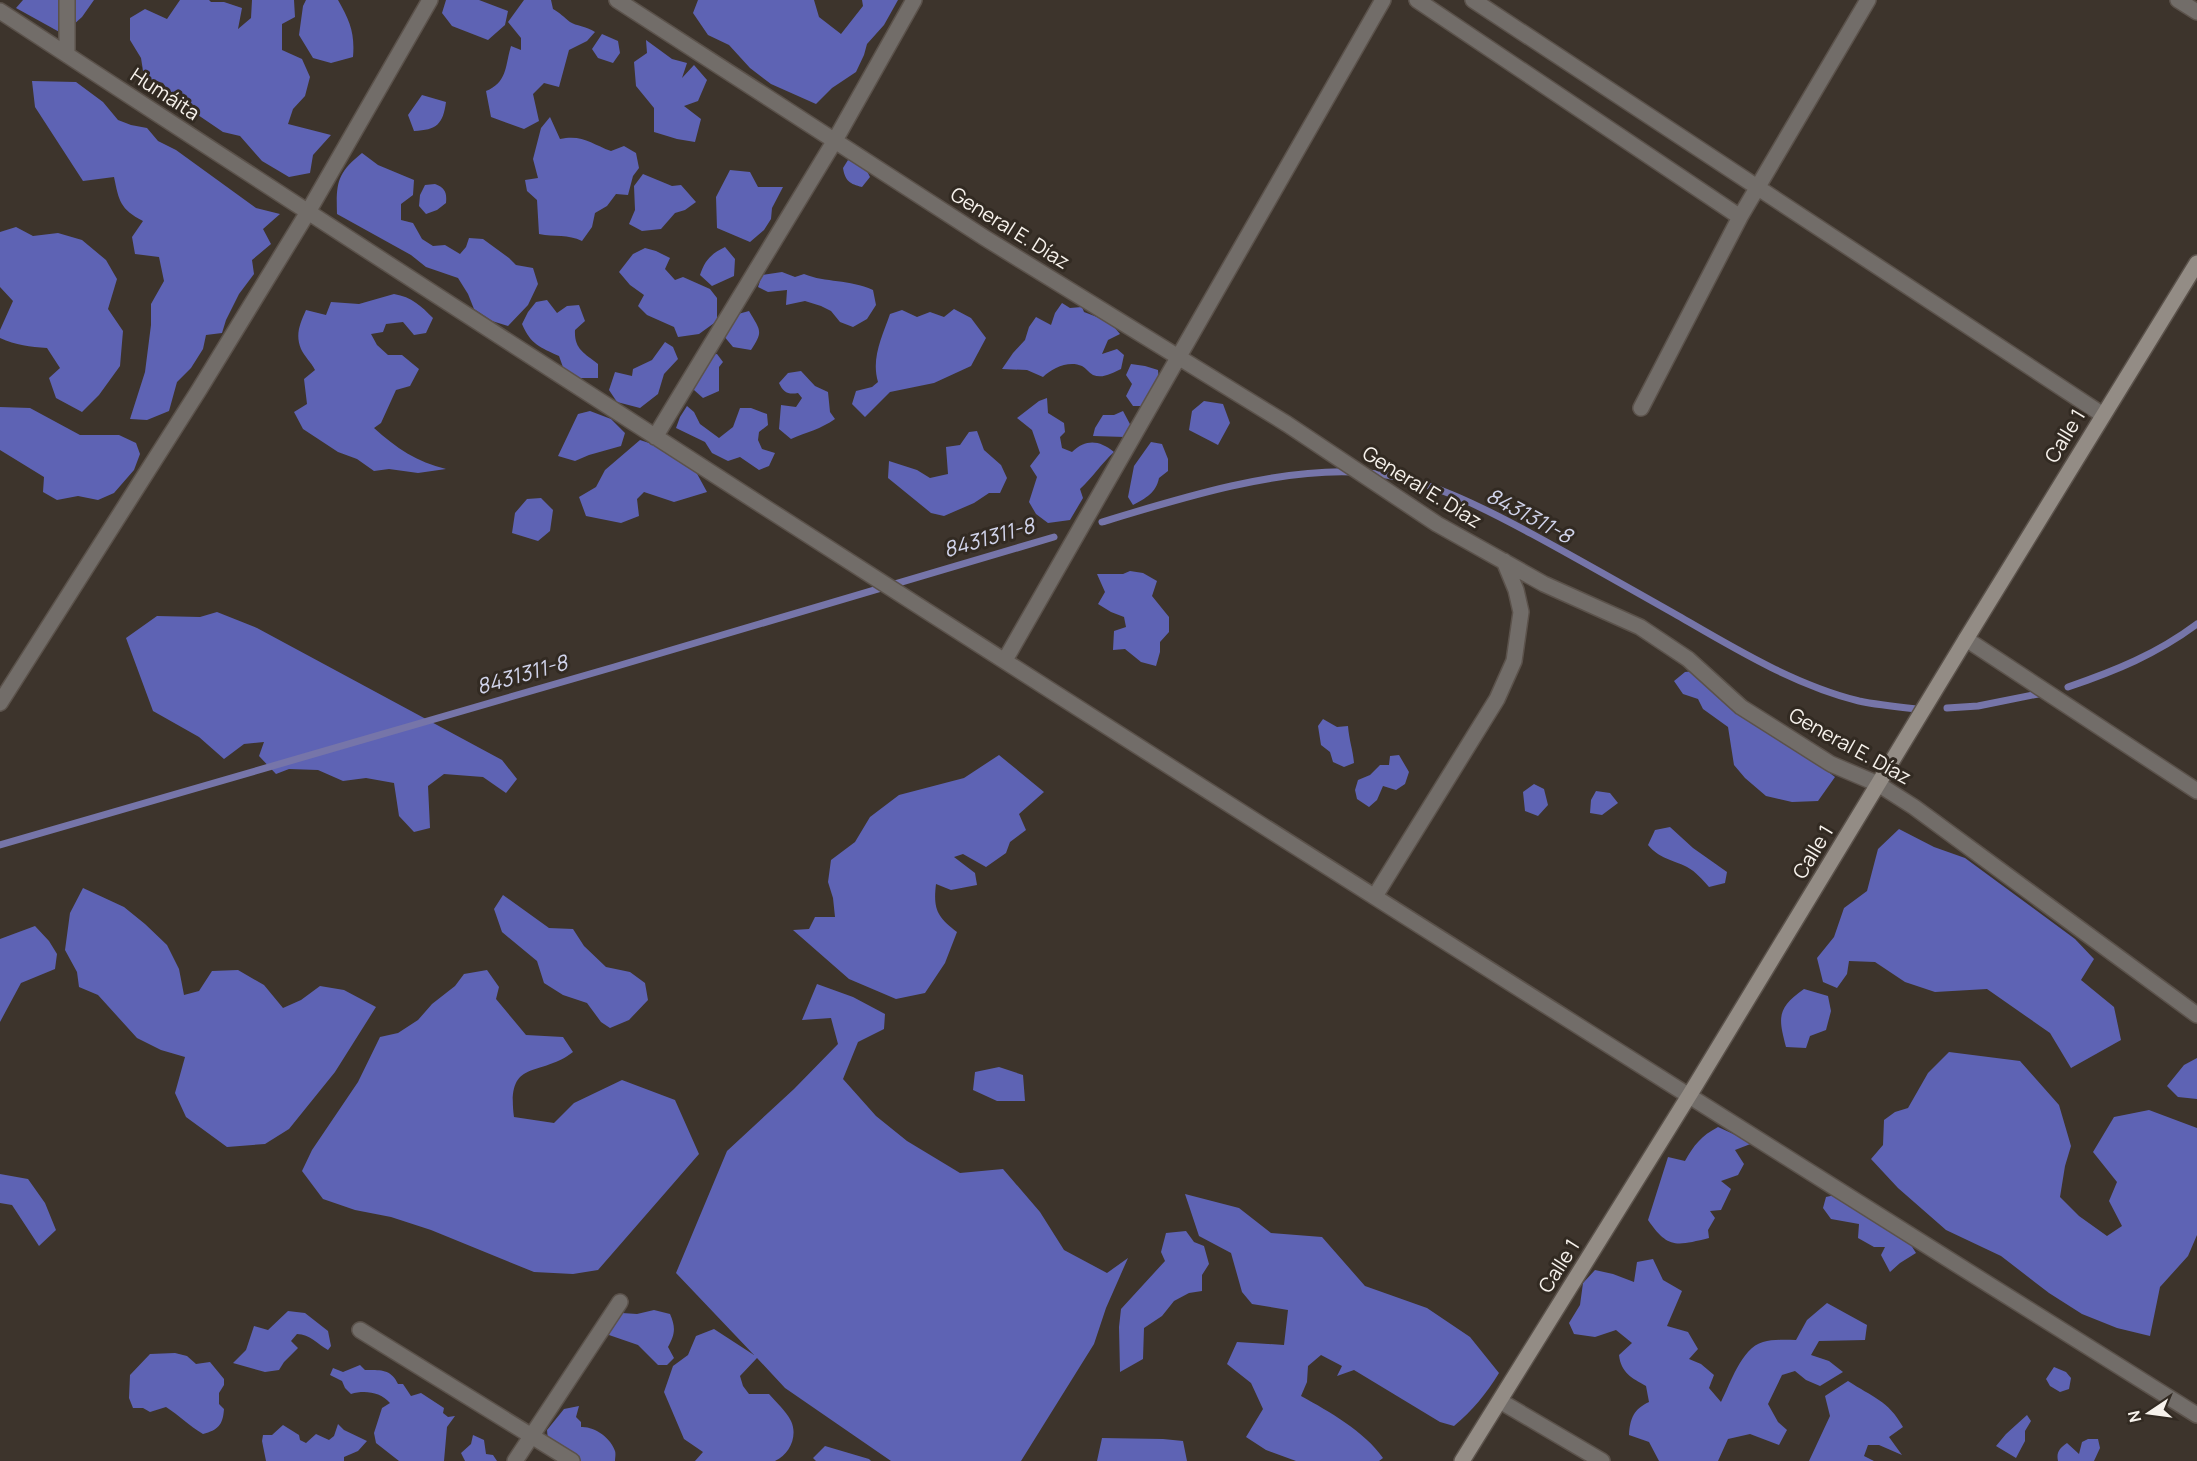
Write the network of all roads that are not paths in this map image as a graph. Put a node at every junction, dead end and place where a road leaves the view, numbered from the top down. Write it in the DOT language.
graph roads {
  1 [pos="67,0"];
  2 [pos="430,0"];
  3 [pos="616,0"];
  4 [pos="914,0"];
  5 [pos="1383,0"];
  6 [pos="1417,0"];
  7 [pos="1473,0"];
  8 [pos="1868,0"];
  9 [pos="2178,0"];
  10 [pos="0,11"];
  11 [pos="2197,12"];
  12 [pos="67,55"];
  13 [pos="834,142"];
  14 [pos="1758,186"];
  15 [pos="308,212"];
  16 [pos="1740,218"];
  17 [pos="2197,263"];
  18 [pos="1178,357"];
  19 [pos="1641,408"];
  20 [pos="2103,415"];
  21 [pos="655,437"];
  22 [pos="1504,561"];
  23 [pos="1966,639"];
  24 [pos="1005,660"];
  25 [pos="0,703"];
  26 [pos="1878,784"];
  27 [pos="2197,791"];
  28 [pos="1375,896"];
  29 [pos="2197,1015"];
  30 [pos="1688,1096"];
  31 [pos="620,1302"];
  32 [pos="360,1330"];
  33 [pos="1500,1401"];
  34 [pos="2197,1415"];
  35 [pos="532,1436"];
  36 [pos="514,1461"];
  37 [pos="572,1461"];
  38 [pos="1462,1461"];
  39 [pos="1602,1461"];
  1 -- 12 [label="street"];
  2 -- 15 [label="street"];
  3 -- 13 [label="street, General E. Díaz"];
  4 -- 13 [label="street"];
  5 -- 18 [label="street"];
  6 -- 16 [label="street"];
  7 -- 14 [label="street"];
  8 -- 14 [label="street"];
  9 -- 11 [label="street"];
  10 -- 12 [label="street, Humáita"];
  12 -- 15 [label="street, Humáita"];
  13 -- 18 [label="street, General E. Díaz"];
  13 -- 21 [label="street"];
  14 -- 16 [label="street"];
  14 -- 20 [label="street"];
  15 -- 21 [label="street, Humáita"];
  15 -- 25 [label="street"];
  16 -- 19 [label="street"];
  17 -- 20 [label="street, Calle 1"];
  18 -- 22 [label="street, General E. Díaz"];
  18 -- 24 [label="street"];
  20 -- 23 [label="street, Calle 1"];
  21 -- 24 [label="street, Humáita"];
  22 -- 26 [label="street, General E. Díaz"];
  22 -- 28 [label="street"];
  23 -- 26 [label="street, Calle 1"];
  23 -- 27 [label="street"];
  24 -- 28 [label="street, Humáita"];
  26 -- 29 [label="street, General E. Díaz"];
  26 -- 30 [label="street, Calle 1"];
  28 -- 30 [label="street, Humáita"];
  30 -- 33 [label="street, Calle 1"];
  30 -- 34 [label="street, Humáita"];
  31 -- 35 [label="street"];
  32 -- 35 [label="street"];
  33 -- 38 [label="street, Calle 1"];
  33 -- 39 [label="street"];
  35 -- 36 [label="street"];
  35 -- 37 [label="street"];
}
